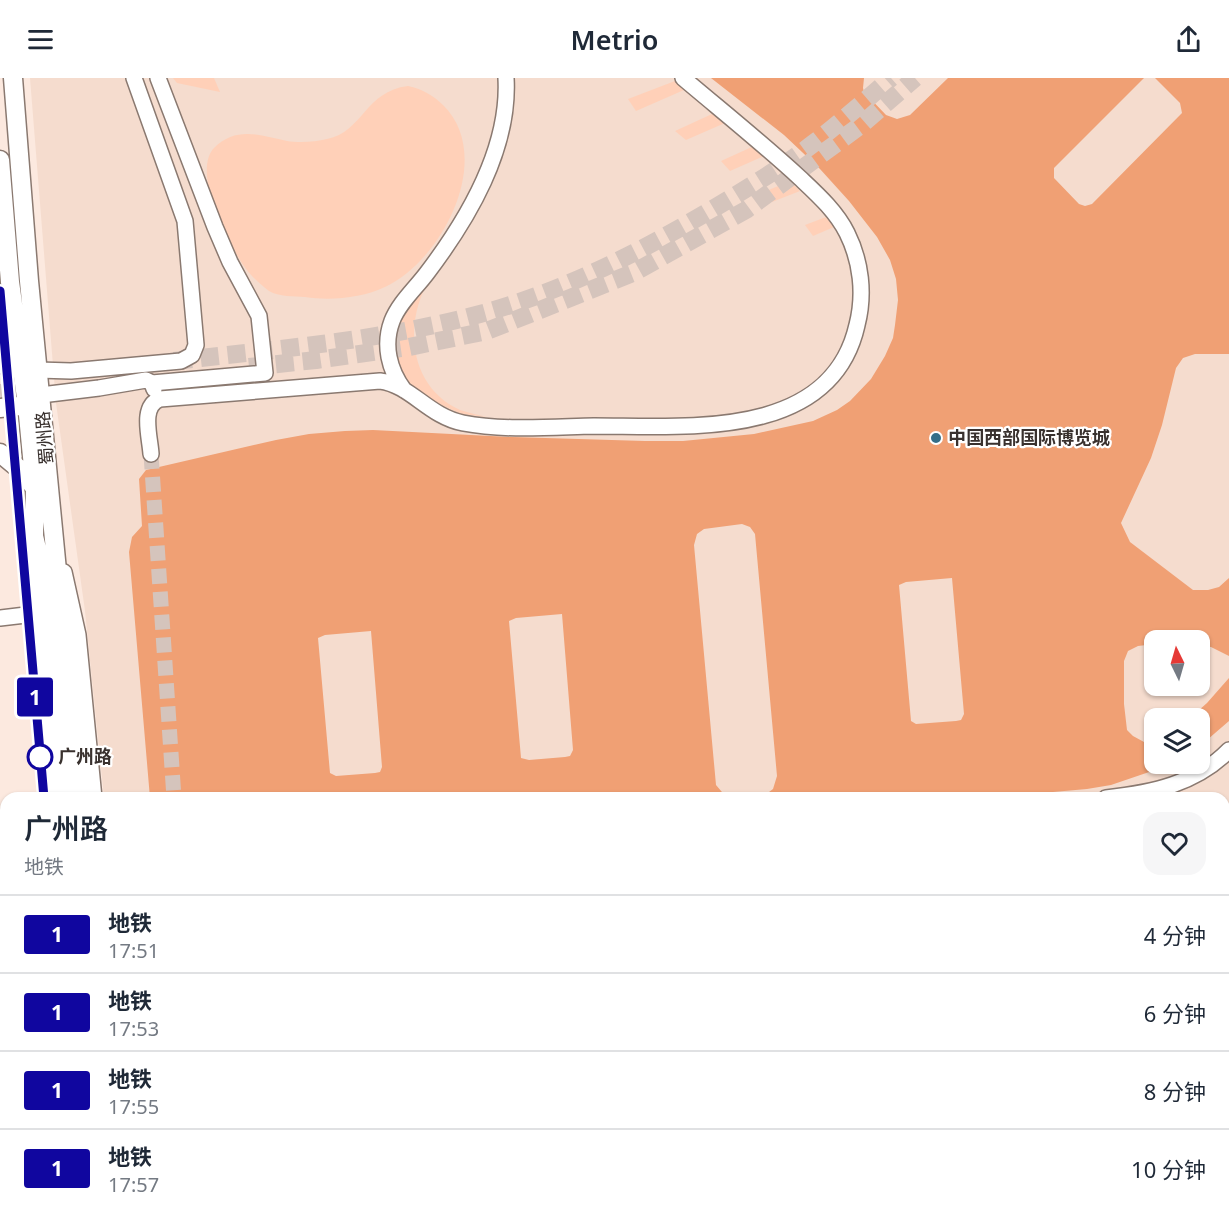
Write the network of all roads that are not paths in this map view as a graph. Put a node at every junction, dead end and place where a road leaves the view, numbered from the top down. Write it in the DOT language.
graph roads {
  1 [pos="13,78"];
  2 [pos="134,78"];
  3 [pos="158,78"];
  4 [pos="683,78"];
  5 [pos="509,83"];
  6 [pos="0,160"];
  7 [pos="10,282"];
  8 [pos="0,309"];
  9 [pos="388,354"];
  10 [pos="0,364"];
  11 [pos="32,364"];
  12 [pos="370,381"];
  13 [pos="404,390"];
  14 [pos="150,392"];
  15 [pos="36,401"];
  16 [pos="0,408"];
  17 [pos="0,453"];
  18 [pos="151,454"];
  19 [pos="35,488"];
  20 [pos="54,530"];
  21 [pos="34,536"];
  22 [pos="34,614"];
  23 [pos="0,618"];
  24 [pos="1229,751"];
  25 [pos="49,792"];
  26 [pos="64,792"];
  27 [pos="78,792"];
  28 [pos="93,792"];
  29 [pos="1175,792"];
  1 -- 11 [label="main road, 蜀州路"];
  2 -- 11 [label="street"];
  3 -- 14 [label="street"];
  4 -- 13 [label="street"];
  5 -- 9 [label="street"];
  6 -- 7 [label="main road, 蜀州路"];
  7 -- 8 [label="main road"];
  7 -- 11 [label="main road, 蜀州路"];
  9 -- 12 [label="street"];
  9 -- 13 [label="street"];
  10 -- 11 [label="main road"];
  11 -- 15 [label="main road, 蜀州路"];
  12 -- 13 [label="street"];
  12 -- 14 [label="street"];
  14 -- 15 [label="street"];
  14 -- 18 [label="street"];
  15 -- 16 [label="main road"];
  15 -- 19 [label="main road, 蜀州路"];
  15 -- 20 [label="main road, 蜀州路"];
  17 -- 19 [label="main road"];
  19 -- 21 [label="main road, 蜀州路"];
  20 -- 27 [label="main road, 蜀州路"];
  20 -- 28 [label="street"];
  21 -- 22 [label="street"];
  21 -- 26 [label="main road, 蜀州路"];
  22 -- 23 [label="street"];
  22 -- 25 [label="street"];
  24 -- 29 [label="street"];
}
